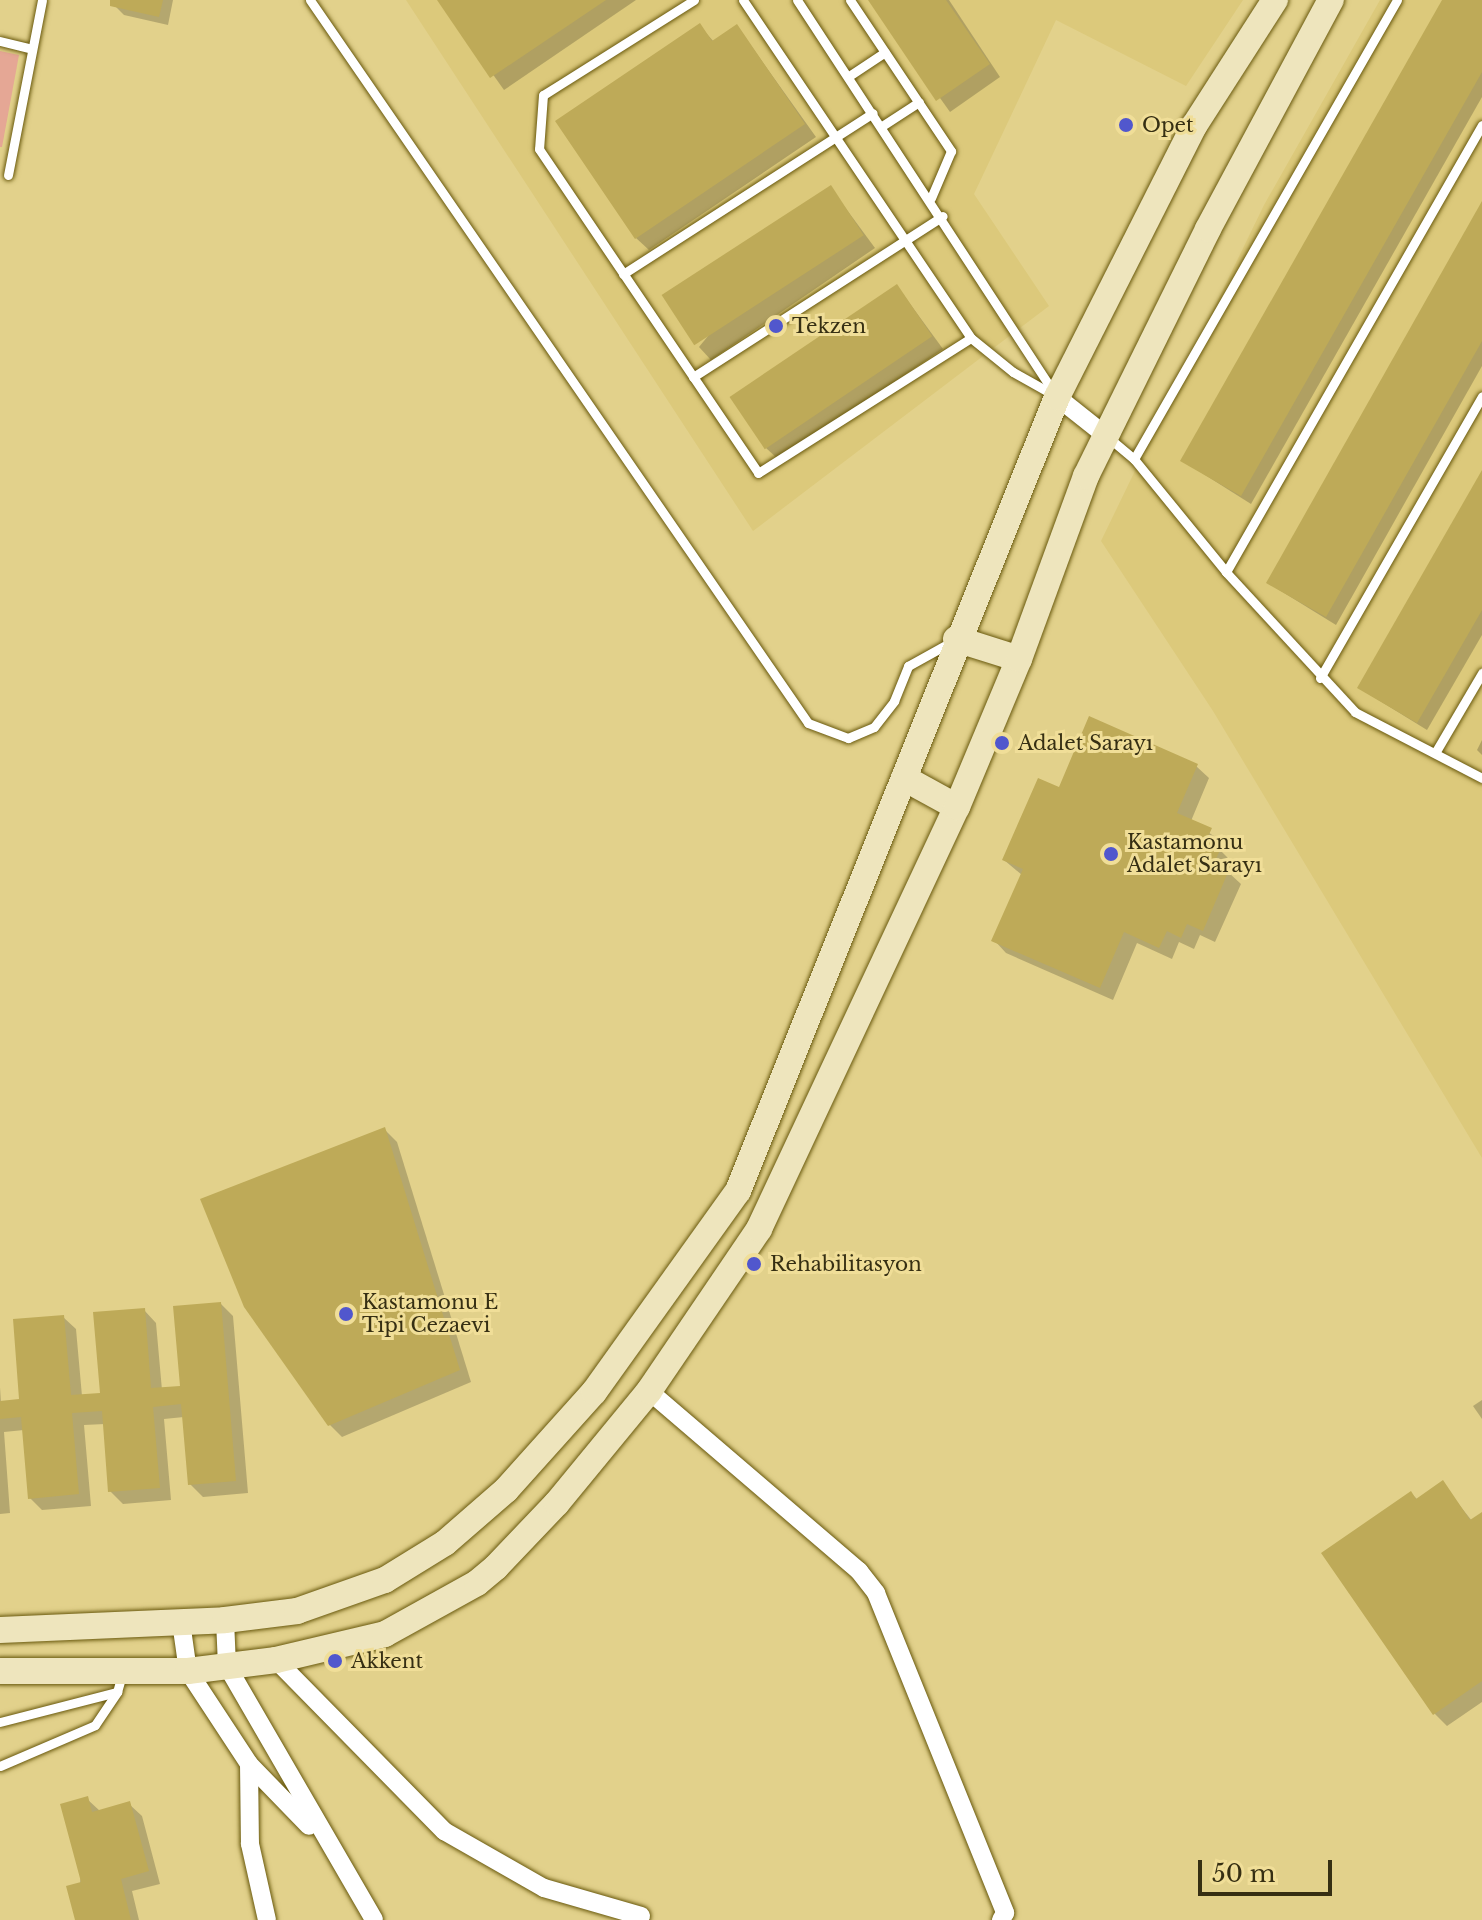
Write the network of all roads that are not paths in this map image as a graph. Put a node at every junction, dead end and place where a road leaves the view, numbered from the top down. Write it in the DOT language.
graph roads {
  1 [pos="42,0"];
  2 [pos="310,0"];
  3 [pos="694,0"];
  4 [pos="743,0"];
  5 [pos="797,0"];
  6 [pos="850,0"];
  7 [pos="1275,0"];
  8 [pos="1331,0"];
  9 [pos="1397,0"];
  10 [pos="0,41"];
  11 [pos="32,49"];
  12 [pos="885,52"];
  13 [pos="849,76"];
  14 [pos="919,102"];
  15 [pos="873,113"];
  16 [pos="1482,125"];
  17 [pos="882,126"];
  18 [pos="836,138"];
  19 [pos="8,175"];
  20 [pos="931,198"];
  21 [pos="943,216"];
  22 [pos="906,242"];
  23 [pos="623,274"];
  24 [pos="971,338"];
  25 [pos="693,377"];
  26 [pos="1482,396"];
  27 [pos="1057,397"];
  28 [pos="1105,435"];
  29 [pos="1134,459"];
  30 [pos="1226,572"];
  31 [pos="956,639"];
  32 [pos="1019,659"];
  33 [pos="1482,673"];
  34 [pos="1320,678"];
  35 [pos="1435,753"];
  36 [pos="904,778"];
  37 [pos="1482,778"];
  38 [pos="957,807"];
  39 [pos="649,1391"];
  40 [pos="225,1620"];
  41 [pos="181,1622"];
  42 [pos="0,1630"];
  43 [pos="276,1660"];
  44 [pos="227,1666"];
  45 [pos="0,1671"];
  46 [pos="188,1671"];
  47 [pos="119,1683"];
  48 [pos="0,1722"];
  49 [pos="249,1764"];
  50 [pos="0,1766"];
  51 [pos="328,1845"];
  52 [pos="641,1916"];
  53 [pos="267,1920"];
  54 [pos="374,1920"];
  55 [pos="1001,1920"];
  1 -- 11 [label="lane"];
  2 -- 31 [label="lane"];
  3 -- 23 [label="lane"];
  4 -- 18 [label="lane"];
  5 -- 13 [label="lane"];
  6 -- 12 [label="lane"];
  7 -- 27 [label="main road"];
  8 -- 28 [label="main road"];
  9 -- 29 [label="lane"];
  10 -- 11 [label="lane"];
  11 -- 19 [label="lane"];
  12 -- 13 [label="lane"];
  12 -- 14 [label="lane"];
  13 -- 15 [label="lane"];
  14 -- 17 [label="lane"];
  14 -- 20 [label="lane"];
  15 -- 17 [label="lane"];
  15 -- 18 [label="lane"];
  16 -- 30 [label="lane"];
  17 -- 20 [label="lane"];
  18 -- 22 [label="lane"];
  18 -- 23 [label="lane"];
  20 -- 21 [label="lane"];
  21 -- 22 [label="lane"];
  21 -- 27 [label="lane"];
  22 -- 24 [label="lane"];
  22 -- 25 [label="lane"];
  23 -- 25 [label="lane"];
  24 -- 25 [label="lane"];
  24 -- 27 [label="lane"];
  26 -- 34 [label="lane"];
  27 -- 28 [label="street"];
  27 -- 31 [label="main road"];
  28 -- 29 [label="lane"];
  28 -- 32 [label="main road"];
  29 -- 30 [label="lane"];
  30 -- 34 [label="lane"];
  31 -- 32 [label="main road"];
  31 -- 36 [label="main road"];
  32 -- 38 [label="main road"];
  33 -- 35 [label="lane"];
  34 -- 35 [label="lane"];
  35 -- 37 [label="lane"];
  36 -- 38 [label="main road"];
  36 -- 40 [label="main road"];
  38 -- 39 [label="main road"];
  39 -- 43 [label="main road"];
  39 -- 55 [label="street"];
  40 -- 41 [label="main road"];
  40 -- 44 [label="street"];
  41 -- 42 [label="main road"];
  41 -- 46 [label="street"];
  43 -- 44 [label="main road"];
  43 -- 52 [label="street"];
  44 -- 46 [label="main road"];
  44 -- 51 [label="street"];
  45 -- 47 [label="main road"];
  46 -- 47 [label="main road"];
  46 -- 49 [label="street"];
  47 -- 48 [label="lane"];
  47 -- 50 [label="lane"];
  49 -- 51 [label="street"];
  49 -- 53 [label="street"];
  51 -- 54 [label="street"];
}
